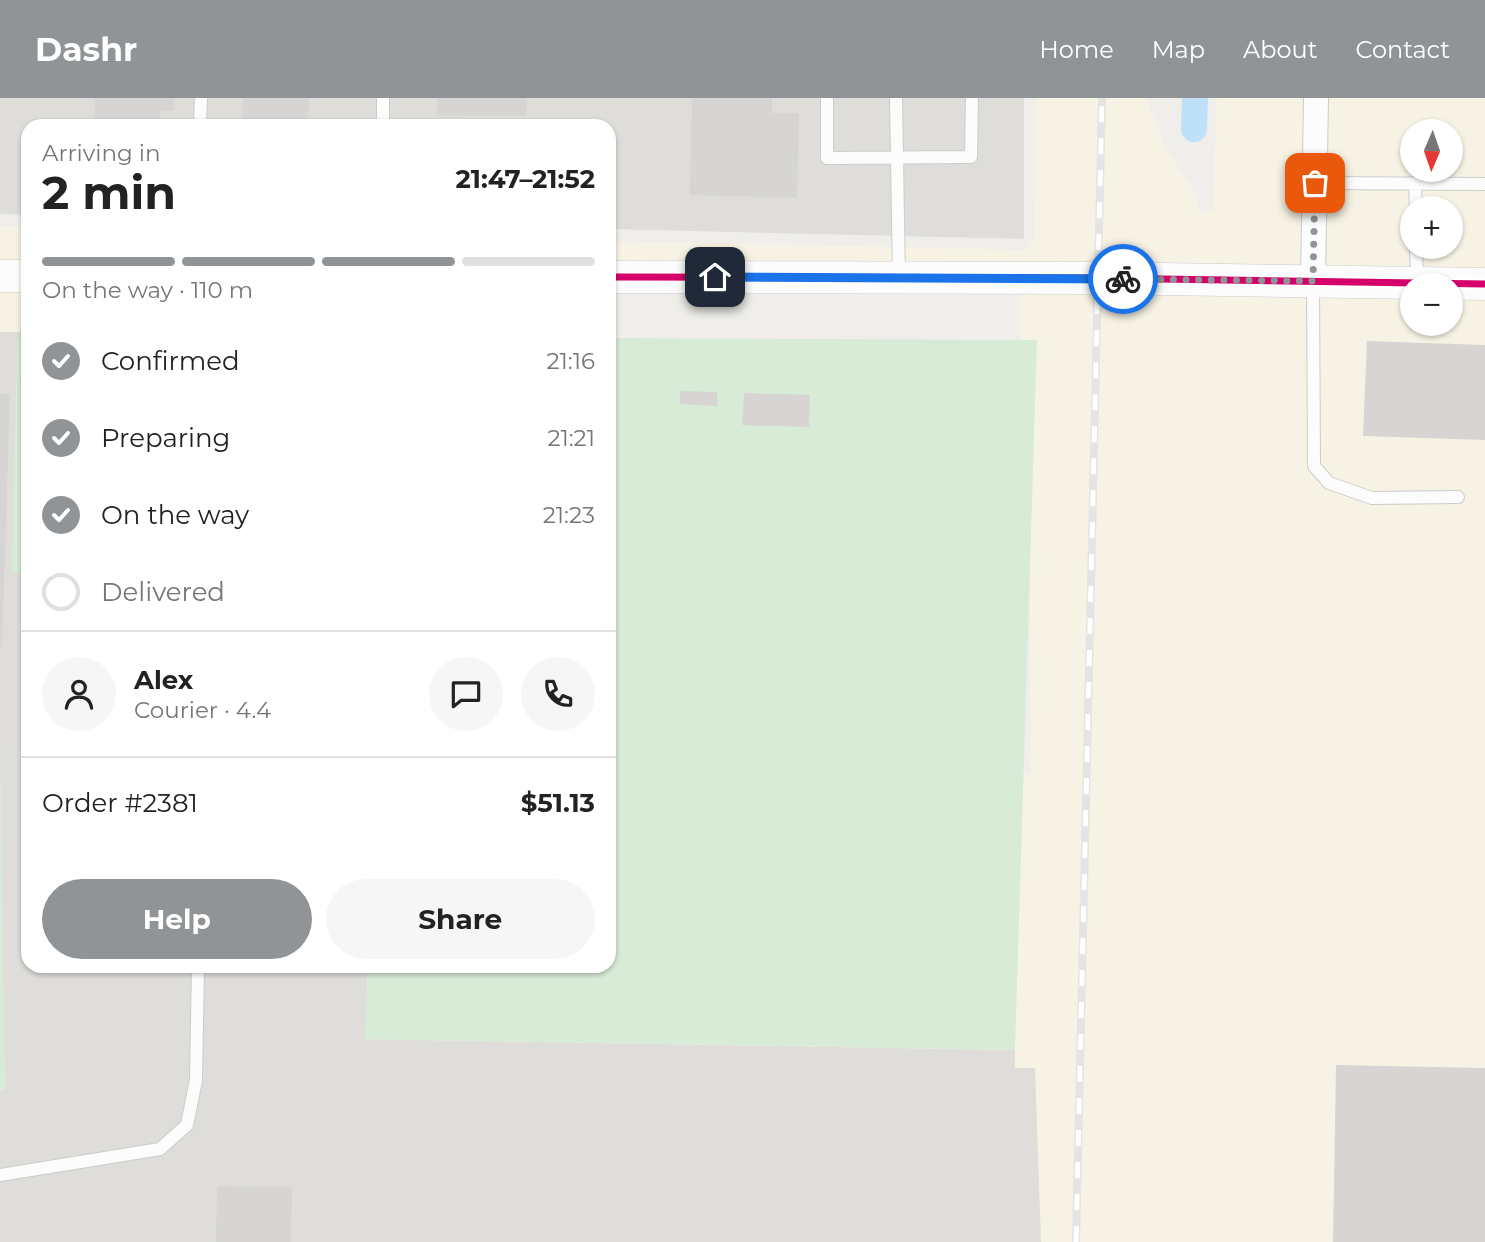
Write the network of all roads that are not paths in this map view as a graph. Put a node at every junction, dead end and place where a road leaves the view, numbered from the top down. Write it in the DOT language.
graph roads {
  1 [pos="201,98"];
  2 [pos="383,98"];
  3 [pos="827,98"];
  4 [pos="896,98"];
  5 [pos="972,98"];
  6 [pos="1316,98"];
  7 [pos="200,119"];
  8 [pos="383,119"];
  9 [pos="897,157"];
  10 [pos="1315,183"];
  11 [pos="1415,183"];
  12 [pos="1485,184"];
  13 [pos="1416,196"];
  14 [pos="0,276"];
  15 [pos="21,276"];
  16 [pos="616,277"];
  17 [pos="899,278"];
  18 [pos="1313,281"];
  19 [pos="1400,283"];
  20 [pos="1463,284"];
  21 [pos="1485,284"];
  22 [pos="1458,497"];
  23 [pos="198,973"];
  24 [pos="0,1175"];
  1 -- 7 [label="lane"];
  2 -- 8 [label="lane"];
  3 -- 9 [label="lane"];
  4 -- 9 [label="lane"];
  5 -- 9 [label="lane"];
  6 -- 10 [label="street"];
  9 -- 17 [label="lane"];
  10 -- 11 [label="lane"];
  10 -- 18 [label="street"];
  11 -- 12 [label="lane"];
  11 -- 13 [label="lane"];
  14 -- 15 [label="street"];
  16 -- 17 [label="street"];
  17 -- 18 [label="street"];
  18 -- 19 [label="street"];
  18 -- 22 [label="lane"];
  20 -- 21 [label="street"];
  23 -- 24 [label="lane"];
}
